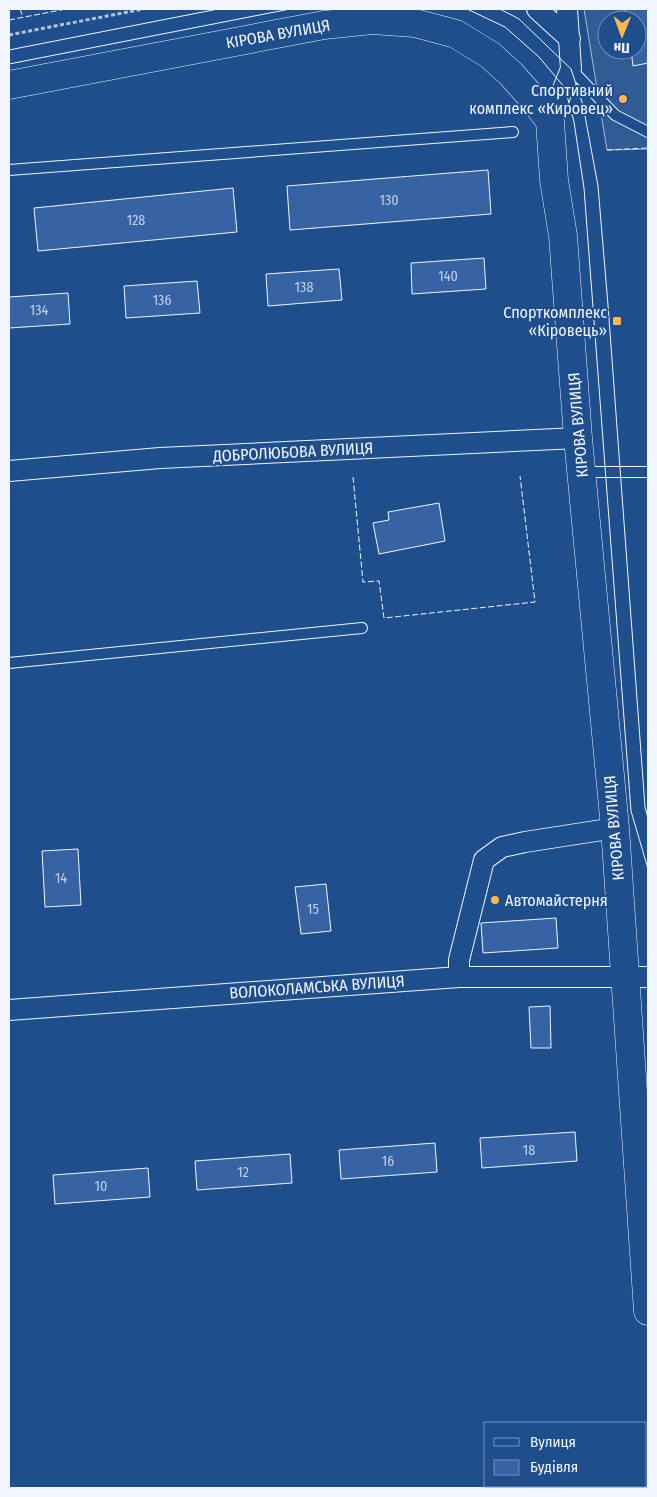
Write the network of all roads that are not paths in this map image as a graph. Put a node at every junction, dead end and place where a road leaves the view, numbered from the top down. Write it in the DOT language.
graph roads {
  1 [pos="537,9"];
  2 [pos="567,9"];
  3 [pos="570,38"];
  4 [pos="571,69"];
  5 [pos="9,85"];
  6 [pos="550,121"];
  7 [pos="513,132"];
  8 [pos="648,132"];
  9 [pos="9,170"];
  10 [pos="578,438"];
  11 [pos="9,471"];
  12 [pos="581,472"];
  13 [pos="648,472"];
  14 [pos="362,628"];
  15 [pos="9,663"];
  16 [pos="615,828"];
  17 [pos="460,977"];
  18 [pos="637,977"];
  19 [pos="9,1010"];
  20 [pos="648,1311"];
  1 -- 3 [label="street"];
  2 -- 3 [label="street"];
  3 -- 4 [label="street"];
  4 -- 6 [label="street"];
  4 -- 8 [label="lane"];
  5 -- 6 [label="main road, КІРОВА ВУЛИЦЯ"];
  6 -- 10 [label="main road, КІРОВА ВУЛИЦЯ"];
  7 -- 9 [label="lane"];
  10 -- 11 [label="street, ДОБРОЛЮБОВА ВУЛИЦЯ"];
  10 -- 12 [label="main road, КІРОВА ВУЛИЦЯ"];
  12 -- 13 [label="lane"];
  12 -- 16 [label="main road, КІРОВА ВУЛИЦЯ"];
  14 -- 15 [label="lane"];
  16 -- 17 [label="street"];
  16 -- 18 [label="main road, КІРОВА ВУЛИЦЯ"];
  17 -- 18 [label="street, ВОЛОКОЛАМСЬКА ВУЛИЦЯ"];
  17 -- 19 [label="street, ВОЛОКОЛАМСЬКА ВУЛИЦЯ"];
  18 -- 20 [label="main road, КІРОВА ВУЛИЦЯ"];
}
